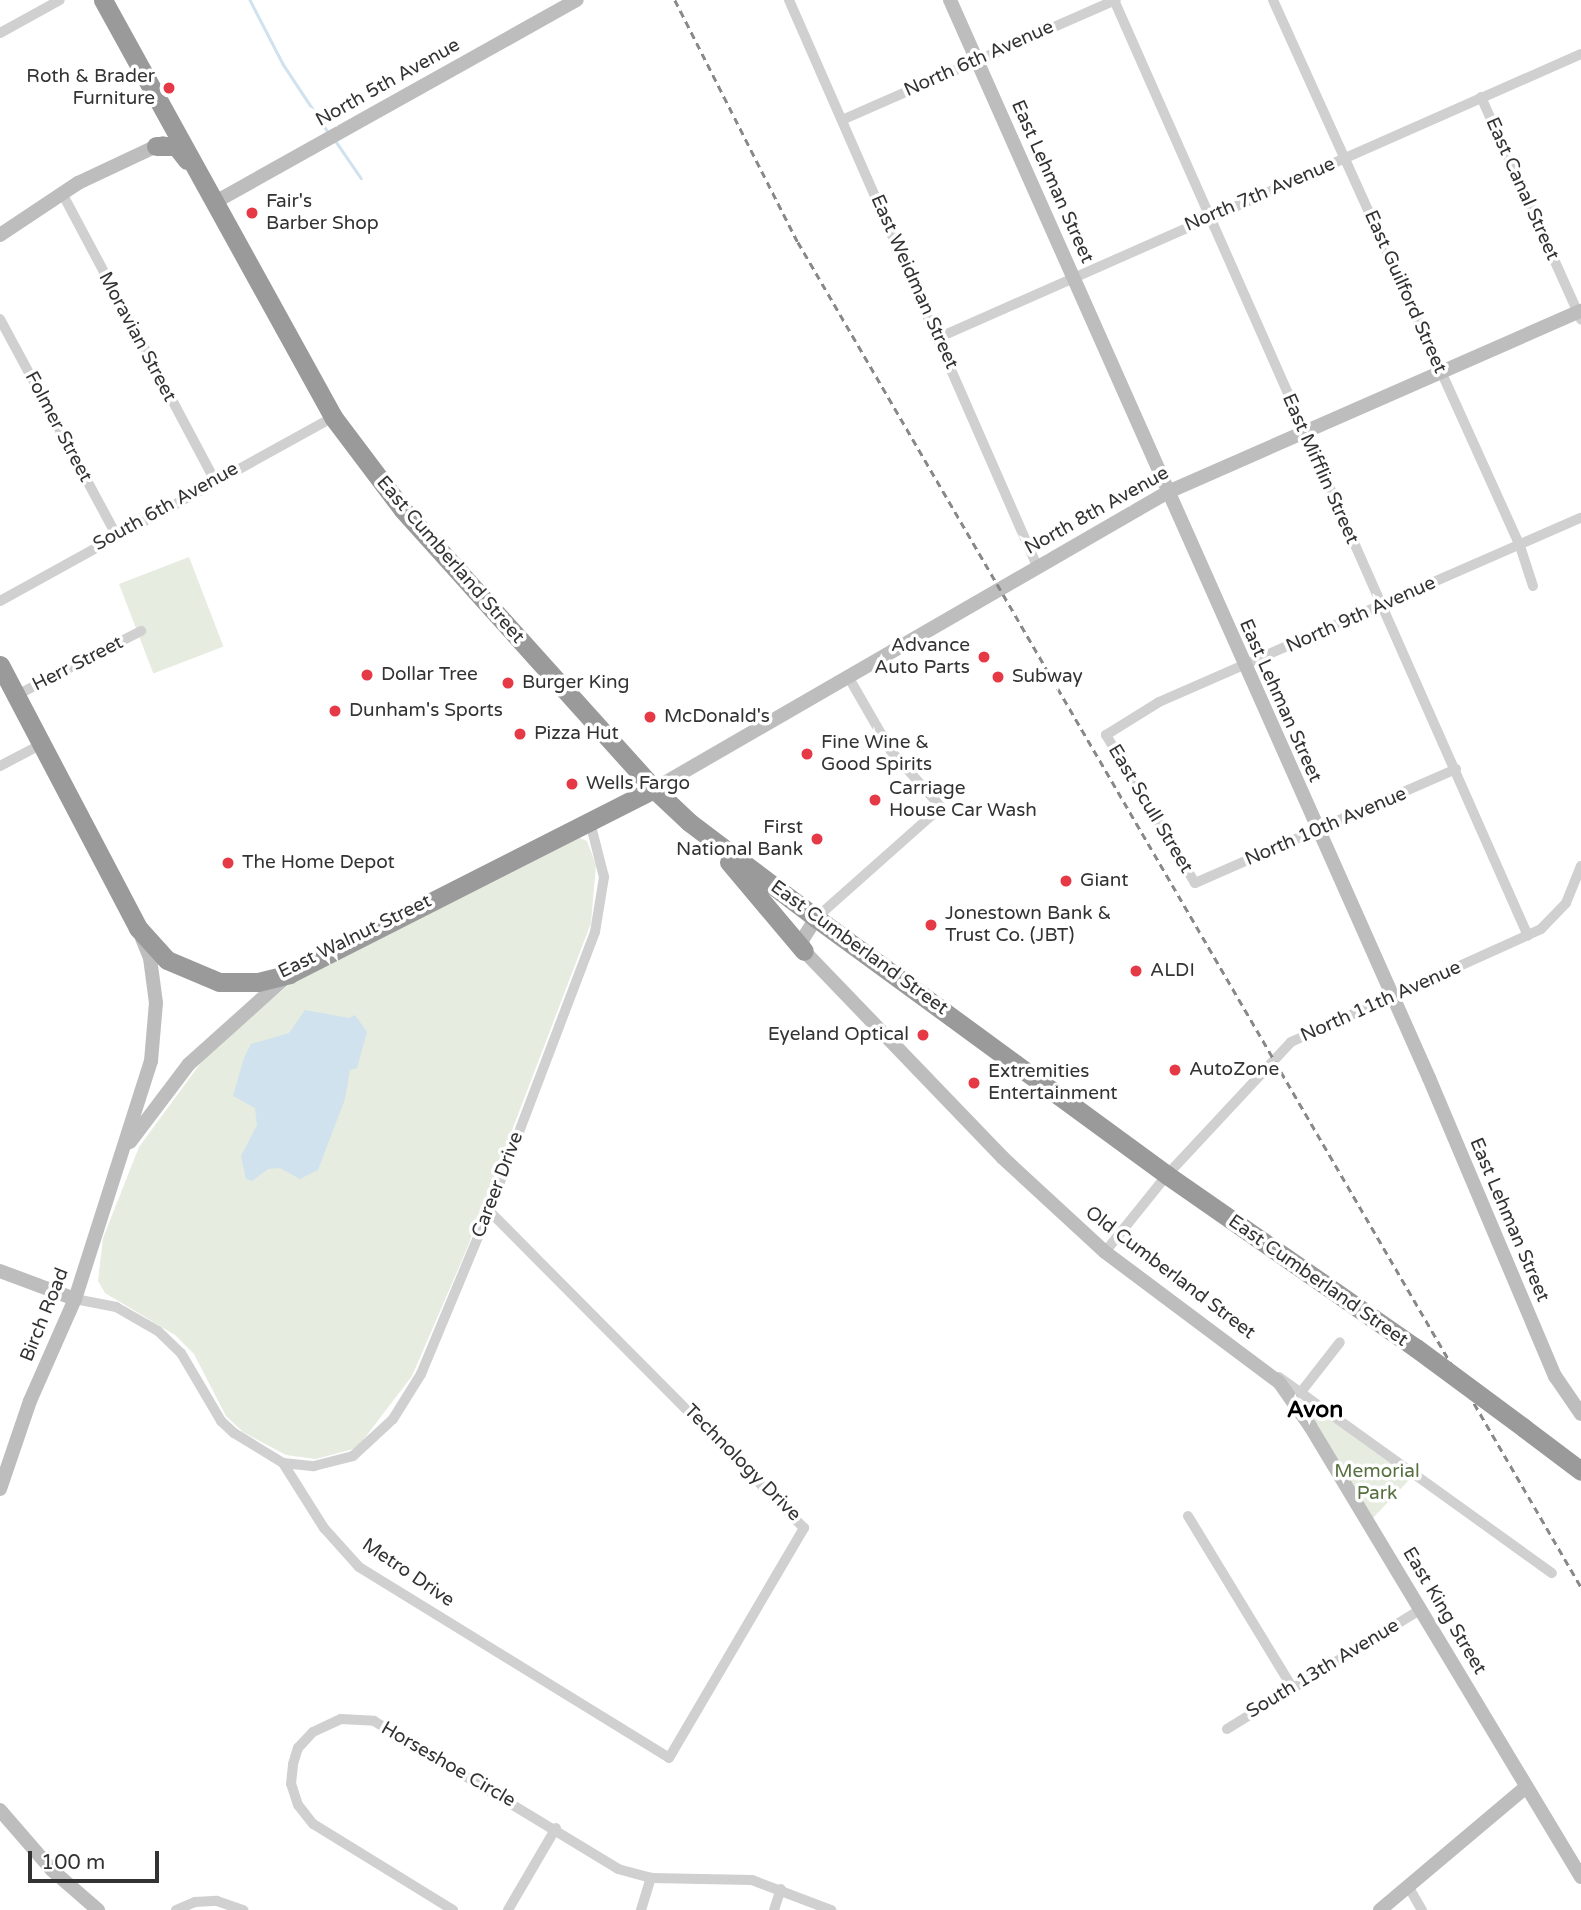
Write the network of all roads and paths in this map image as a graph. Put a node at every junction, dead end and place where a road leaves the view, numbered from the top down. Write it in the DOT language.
graph roads {
  1 [pos="60,0"];
  2 [pos="103,0"];
  3 [pos="577,0"];
  4 [pos="789,0"];
  5 [pos="950,0"];
  6 [pos="1115,0"];
  7 [pos="1273,0"];
  8 [pos="0,33"];
  9 [pos="1581,54"];
  10 [pos="977,61"];
  11 [pos="1481,97"];
  12 [pos="842,120"];
  13 [pos="179,135"];
  14 [pos="156,146"];
  15 [pos="1345,158"];
  16 [pos="62,193"];
  17 [pos="217,201"];
  18 [pos="1209,218"];
  19 [pos="0,235"];
  20 [pos="1074,276"];
  21 [pos="1580,315"];
  22 [pos="0,319"];
  23 [pos="940,337"];
  24 [pos="1440,371"];
  25 [pos="333,416"];
  26 [pos="1303,431"];
  27 [pos="214,479"];
  28 [pos="1168,492"];
  29 [pos="1581,518"];
  30 [pos="116,534"];
  31 [pos="1520,546"];
  32 [pos="1037,566"];
  33 [pos="1533,586"];
  34 [pos="0,601"];
  35 [pos="1382,605"];
  36 [pos="141,631"];
  37 [pos="0,665"];
  38 [pos="1243,666"];
  39 [pos="849,678"];
  40 [pos="15,696"];
  41 [pos="1106,735"];
  42 [pos="40,745"];
  43 [pos="0,766"];
  44 [pos="1457,769"];
  45 [pos="654,789"];
  46 [pos="609,813"];
  47 [pos="590,822"];
  48 [pos="689,822"];
  49 [pos="1317,831"];
  50 [pos="706,835"];
  51 [pos="1581,866"];
  52 [pos="1195,883"];
  53 [pos="816,918"];
  54 [pos="138,928"];
  55 [pos="1528,936"];
  56 [pos="804,951"];
  57 [pos="289,974"];
  58 [pos="1390,997"];
  59 [pos="121,1154"];
  60 [pos="1167,1175"];
  61 [pos="489,1211"];
  62 [pos="1105,1252"];
  63 [pos="0,1271"];
  64 [pos="75,1299"];
  65 [pos="1340,1342"];
  66 [pos="1268,1370"];
  67 [pos="1301,1392"];
  68 [pos="1581,1414"];
  69 [pos="283,1463"];
  70 [pos="1581,1471"];
  71 [pos="0,1489"];
  72 [pos="1188,1516"];
  73 [pos="1552,1573"];
  74 [pos="1420,1610"];
  75 [pos="1292,1687"];
  76 [pos="1227,1729"];
  77 [pos="669,1758"];
  78 [pos="1526,1787"];
  79 [pos="0,1810"];
  80 [pos="556,1828"];
  81 [pos="1581,1877"];
  82 [pos="651,1878"];
  83 [pos="1408,1886"];
  84 [pos="781,1889"];
  85 [pos="98,1910"];
  86 [pos="177,1910"];
  87 [pos="243,1910"];
  88 [pos="453,1910"];
  89 [pos="508,1910"];
  90 [pos="641,1910"];
  91 [pos="774,1910"];
  92 [pos="831,1910"];
  93 [pos="1380,1910"];
  94 [pos="1422,1910"];
  1 -- 8 [label="street"];
  2 -- 13 [label="highway, East Cumberland Street"];
  3 -- 17 [label="street, North 5th Avenue"];
  4 -- 12 [label="street, East Weidman Street"];
  5 -- 10 [label="street, East Lehman Street"];
  6 -- 10 [label="street, North 6th Avenue"];
  6 -- 18 [label="street, East Mifflin Street"];
  7 -- 15 [label="street, East Guilford Street"];
  9 -- 11 [label="street, North 7th Avenue"];
  10 -- 12 [label="street, North 6th Avenue"];
  10 -- 20 [label="street, East Lehman Street"];
  11 -- 15 [label="street, North 7th Avenue"];
  11 -- 21 [label="street, East Canal Street"];
  12 -- 23 [label="street, East Weidman Street"];
  13 -- 14 [label="street"];
  13 -- 17 [label="highway, East Cumberland Street"];
  14 -- 16 [label="street"];
  14 -- 17 [label="highway"];
  15 -- 18 [label="street, North 7th Avenue"];
  15 -- 24 [label="street, East Guilford Street"];
  16 -- 19 [label="street"];
  16 -- 27 [label="street, Moravian Street"];
  17 -- 25 [label="highway, East Cumberland Street"];
  18 -- 20 [label="street, North 7th Avenue"];
  18 -- 26 [label="street, East Mifflin Street"];
  20 -- 23 [label="street, North 7th Avenue"];
  20 -- 28 [label="street, East Lehman Street"];
  21 -- 24 [label="street, North 8th Avenue"];
  22 -- 30 [label="street, Folmer Street"];
  23 -- 32 [label="street, East Weidman Street"];
  24 -- 26 [label="street, North 8th Avenue"];
  24 -- 31 [label="street, East Guilford Street"];
  25 -- 27 [label="street, South 6th Avenue"];
  25 -- 45 [label="highway, East Cumberland Street"];
  26 -- 28 [label="street, North 8th Avenue"];
  26 -- 35 [label="street, East Mifflin Street"];
  27 -- 30 [label="street, South 6th Avenue"];
  28 -- 32 [label="street, North 8th Avenue"];
  28 -- 38 [label="street, East Lehman Street"];
  29 -- 31 [label="street, North 9th Avenue"];
  30 -- 34 [label="street, South 6th Avenue"];
  31 -- 33 [label="street, East Guilford Street"];
  31 -- 35 [label="street, North 9th Avenue"];
  32 -- 39 [label="street, North 8th Avenue"];
  35 -- 38 [label="street, North 9th Avenue"];
  35 -- 44 [label="street, East Mifflin Street"];
  36 -- 40 [label="street, Herr Street"];
  37 -- 40 [label="highway, East Walnut Street"];
  38 -- 41 [label="street, North 9th Avenue"];
  38 -- 49 [label="street, East Lehman Street"];
  39 -- 45 [label="street, North 8th Avenue"];
  39 -- 53 [label="street"];
  40 -- 42 [label="highway, East Walnut Street"];
  41 -- 52 [label="street, East Scull Street"];
  42 -- 43 [label="street"];
  42 -- 54 [label="highway, East Walnut Street"];
  44 -- 49 [label="street, North 10th Avenue"];
  44 -- 55 [label="street, East Mifflin Street"];
  45 -- 46 [label="highway, East Walnut Street"];
  45 -- 48 [label="highway, East Cumberland Street"];
  46 -- 47 [label="highway, East Walnut Street"];
  46 -- 48 [label="highway"];
  47 -- 57 [label="highway, East Walnut Street"];
  47 -- 61 [label="street, Career Drive"];
  48 -- 50 [label="highway, East Cumberland Street"];
  49 -- 52 [label="street, North 10th Avenue"];
  49 -- 58 [label="street, East Lehman Street"];
  50 -- 53 [label="highway, East Cumberland Street"];
  50 -- 56 [label="highway"];
  51 -- 55 [label="street, North 11th Avenue"];
  53 -- 56 [label="street"];
  53 -- 60 [label="highway, East Cumberland Street"];
  54 -- 57 [label="highway, East Walnut Street"];
  54 -- 59 [label="street, Birch Road"];
  55 -- 58 [label="street, North 11th Avenue"];
  56 -- 62 [label="street, Old Cumberland Street"];
  57 -- 59 [label="street, Birch Road"];
  58 -- 60 [label="street, North 11th Avenue"];
  58 -- 68 [label="street, East Lehman Street"];
  59 -- 64 [label="street, Birch Road"];
  60 -- 62 [label="street, North 11th Avenue"];
  60 -- 70 [label="highway, East Cumberland Street, bridge"];
  61 -- 69 [label="street, Career Drive"];
  61 -- 77 [label="street, Technology Drive"];
  62 -- 66 [label="street, Old Cumberland Street"];
  63 -- 64 [label="street, Metro Drive"];
  64 -- 69 [label="street, Metro Drive"];
  64 -- 71 [label="street, Birch Road"];
  65 -- 67 [label="street"];
  66 -- 67 [label="street, Old Cumberland Street"];
  66 -- 74 [label="street, East King Street"];
  67 -- 73 [label="street, Old Cumberland Street"];
  69 -- 77 [label="street, Metro Drive"];
  72 -- 75 [label="street"];
  74 -- 75 [label="street, South 13th Avenue"];
  74 -- 78 [label="street, East King Street"];
  75 -- 76 [label="street, South 13th Avenue"];
  78 -- 81 [label="street, East King Street"];
  78 -- 83 [label="street"];
  79 -- 85 [label="street"];
  80 -- 82 [label="street"];
  80 -- 88 [label="street, Horseshoe Circle"];
  80 -- 89 [label="street"];
  82 -- 84 [label="street"];
  82 -- 90 [label="street"];
  83 -- 93 [label="street"];
  83 -- 94 [label="street"];
  84 -- 91 [label="street"];
  84 -- 92 [label="street"];
  86 -- 87 [label="street"];
}
